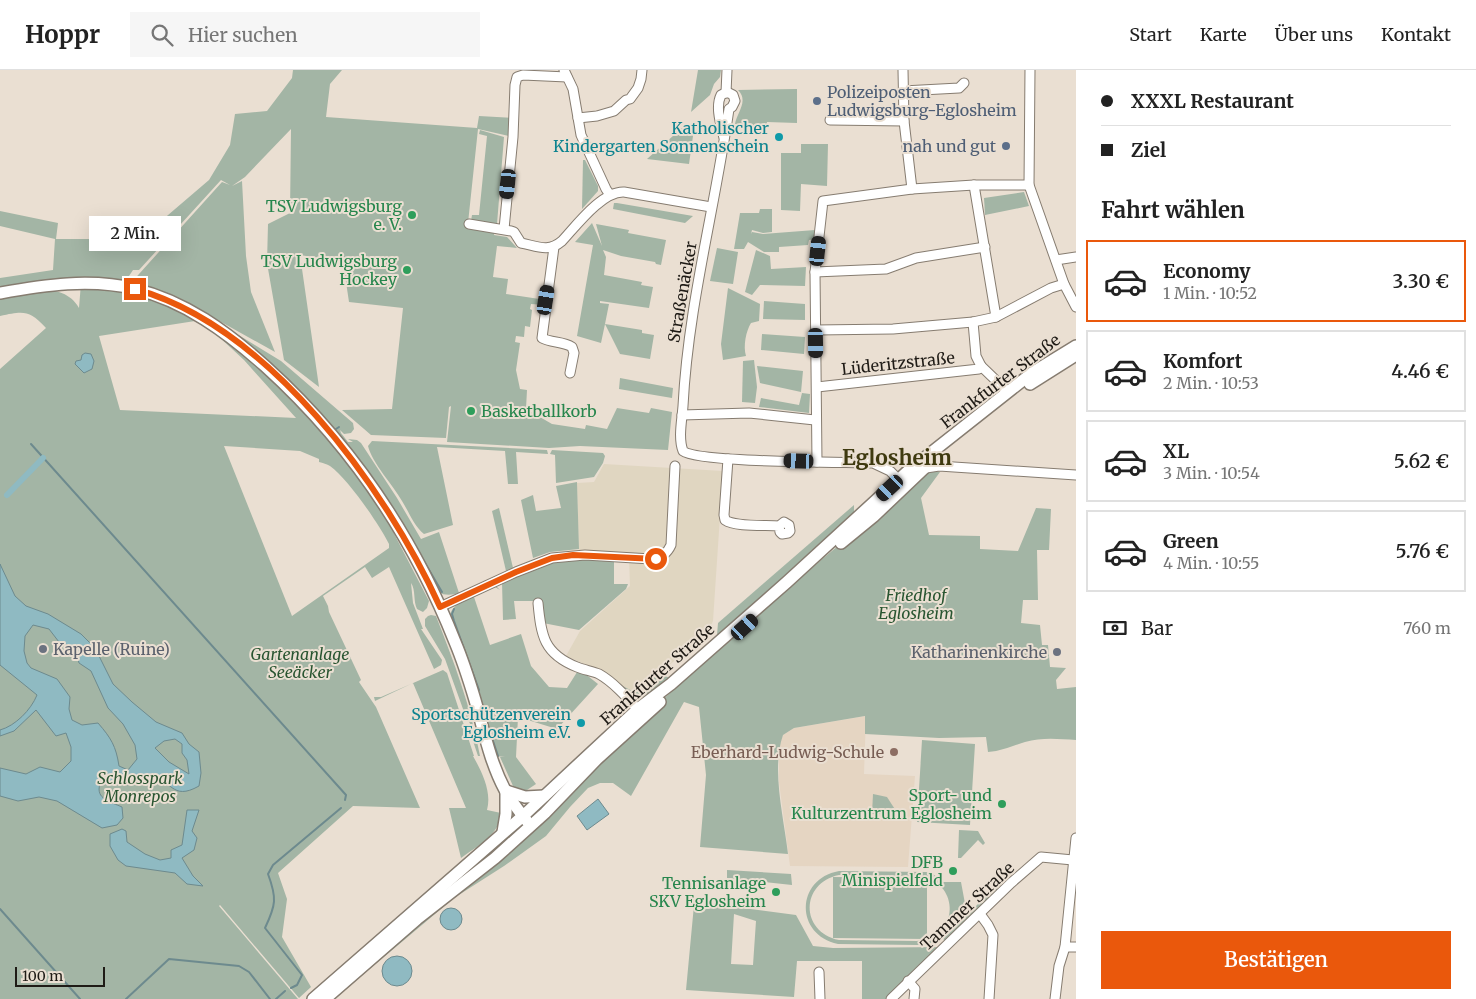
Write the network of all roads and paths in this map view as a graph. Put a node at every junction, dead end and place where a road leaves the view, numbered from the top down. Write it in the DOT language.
graph roads {
  1 [pos="642,70"];
  2 [pos="727,70"];
  3 [pos="903,70"];
  4 [pos="1030,70"];
  5 [pos="565,73"];
  6 [pos="964,83"];
  7 [pos="903,91"];
  8 [pos="726,93"];
  9 [pos="719,104"];
  10 [pos="729,109"];
  11 [pos="578,118"];
  12 [pos="830,120"];
  13 [pos="904,121"];
  14 [pos="724,138"];
  15 [pos="974,185"];
  16 [pos="1029,185"];
  17 [pos="912,190"];
  18 [pos="610,194"];
  19 [pos="711,207"];
  20 [pos="468,224"];
  21 [pos="504,229"];
  22 [pos="554,247"];
  23 [pos="985,247"];
  24 [pos="1076,257"];
  25 [pos="1056,260"];
  26 [pos="815,272"];
  27 [pos="1064,284"];
  28 [pos="0,293"];
  29 [pos="1076,307"];
  30 [pos="996,317"];
  31 [pos="973,322"];
  32 [pos="816,330"];
  33 [pos="1076,346"];
  34 [pos="1076,356"];
  35 [pos="981,366"];
  36 [pos="570,373"];
  37 [pos="817,387"];
  38 [pos="1008,392"];
  39 [pos="682,415"];
  40 [pos="815,420"];
  41 [pos="728,459"];
  42 [pos="817,462"];
  43 [pos="675,466"];
  44 [pos="926,468"];
  45 [pos="1076,475"];
  46 [pos="902,483"];
  47 [pos="779,526"];
  48 [pos="538,603"];
  49 [pos="440,607"];
  50 [pos="641,712"];
  51 [pos="506,791"];
  52 [pos="544,796"];
  53 [pos="523,816"];
  54 [pos="531,826"];
  55 [pos="503,832"];
  56 [pos="1076,838"];
  57 [pos="1074,866"];
  58 [pos="980,914"];
  59 [pos="1065,947"];
  60 [pos="1076,947"];
  61 [pos="819,972"];
  62 [pos="908,981"];
  63 [pos="313,999"];
  64 [pos="325,999"];
  65 [pos="820,999"];
  66 [pos="890,999"];
  67 [pos="914,999"];
  68 [pos="989,999"];
  69 [pos="1055,999"];
  1 -- 11 [label="street"];
  2 -- 8 [label="street, Straßenäcker"];
  3 -- 7 [label="street"];
  4 -- 16 [label="street"];
  5 -- 11 [label="street"];
  5 -- 21 [label="street"];
  6 -- 7 [label="street"];
  7 -- 13 [label="street"];
  8 -- 9 [label="street, Straßenäcker"];
  8 -- 10 [label="street, Straßenäcker"];
  9 -- 10 [label="street"];
  9 -- 14 [label="street, Straßenäcker"];
  10 -- 14 [label="street, Straßenäcker"];
  11 -- 18 [label="street"];
  12 -- 13 [label="street"];
  13 -- 17 [label="street"];
  14 -- 19 [label="street, Straßenäcker"];
  15 -- 16 [label="street"];
  15 -- 17 [label="street"];
  15 -- 23 [label="street"];
  16 -- 25 [label="street"];
  17 -- 26 [label="street"];
  18 -- 19 [label="street"];
  18 -- 22 [label="street"];
  19 -- 39 [label="street, Straßenäcker"];
  20 -- 21 [label="street"];
  21 -- 22 [label="street"];
  22 -- 36 [label="street"];
  23 -- 26 [label="street"];
  23 -- 30 [label="street"];
  24 -- 25 [label="street"];
  25 -- 27 [label="street"];
  26 -- 32 [label="street"];
  27 -- 29 [label="street"];
  27 -- 30 [label="street"];
  28 -- 49 [label="main road"];
  30 -- 31 [label="street"];
  31 -- 32 [label="street"];
  31 -- 35 [label="street, Lüderitzstraße"];
  32 -- 37 [label="street"];
  33 -- 38 [label="main road, Frankfurter Straße"];
  34 -- 44 [label="main road, Frankfurter Straße"];
  35 -- 37 [label="street, Lüderitzstraße"];
  35 -- 38 [label="street"];
  37 -- 40 [label="street"];
  38 -- 46 [label="main road, Frankfurter Straße"];
  39 -- 40 [label="street"];
  39 -- 41 [label="street, Straßenäcker"];
  40 -- 42 [label="street"];
  41 -- 42 [label="street"];
  41 -- 47 [label="street"];
  42 -- 46 [label="street"];
  43 -- 49 [label="street"];
  44 -- 45 [label="street"];
  44 -- 46 [label="main road, Frankfurter Straße"];
  46 -- 50 [label="main road, Frankfurter Straße"];
  48 -- 50 [label="street"];
  49 -- 51 [label="main road"];
  50 -- 52 [label="main road, Frankfurter Straße"];
  50 -- 54 [label="main road, Frankfurter Straße"];
  51 -- 52 [label="main road"];
  51 -- 53 [label="main road"];
  51 -- 55 [label="main road"];
  52 -- 53 [label="main road, Frankfurter Straße"];
  53 -- 54 [label="main road"];
  53 -- 55 [label="main road, Frankfurter Straße"];
  54 -- 64 [label="main road, Frankfurter Straße"];
  55 -- 63 [label="main road, Frankfurter Straße"];
  56 -- 57 [label="street"];
  57 -- 58 [label="street, Tammer Straße"];
  57 -- 59 [label="street"];
  58 -- 62 [label="street, Tammer Straße"];
  58 -- 68 [label="street"];
  59 -- 60 [label="street"];
  59 -- 69 [label="street"];
  61 -- 65 [label="street"];
  62 -- 66 [label="street, Tammer Straße"];
  62 -- 67 [label="street"];
}
